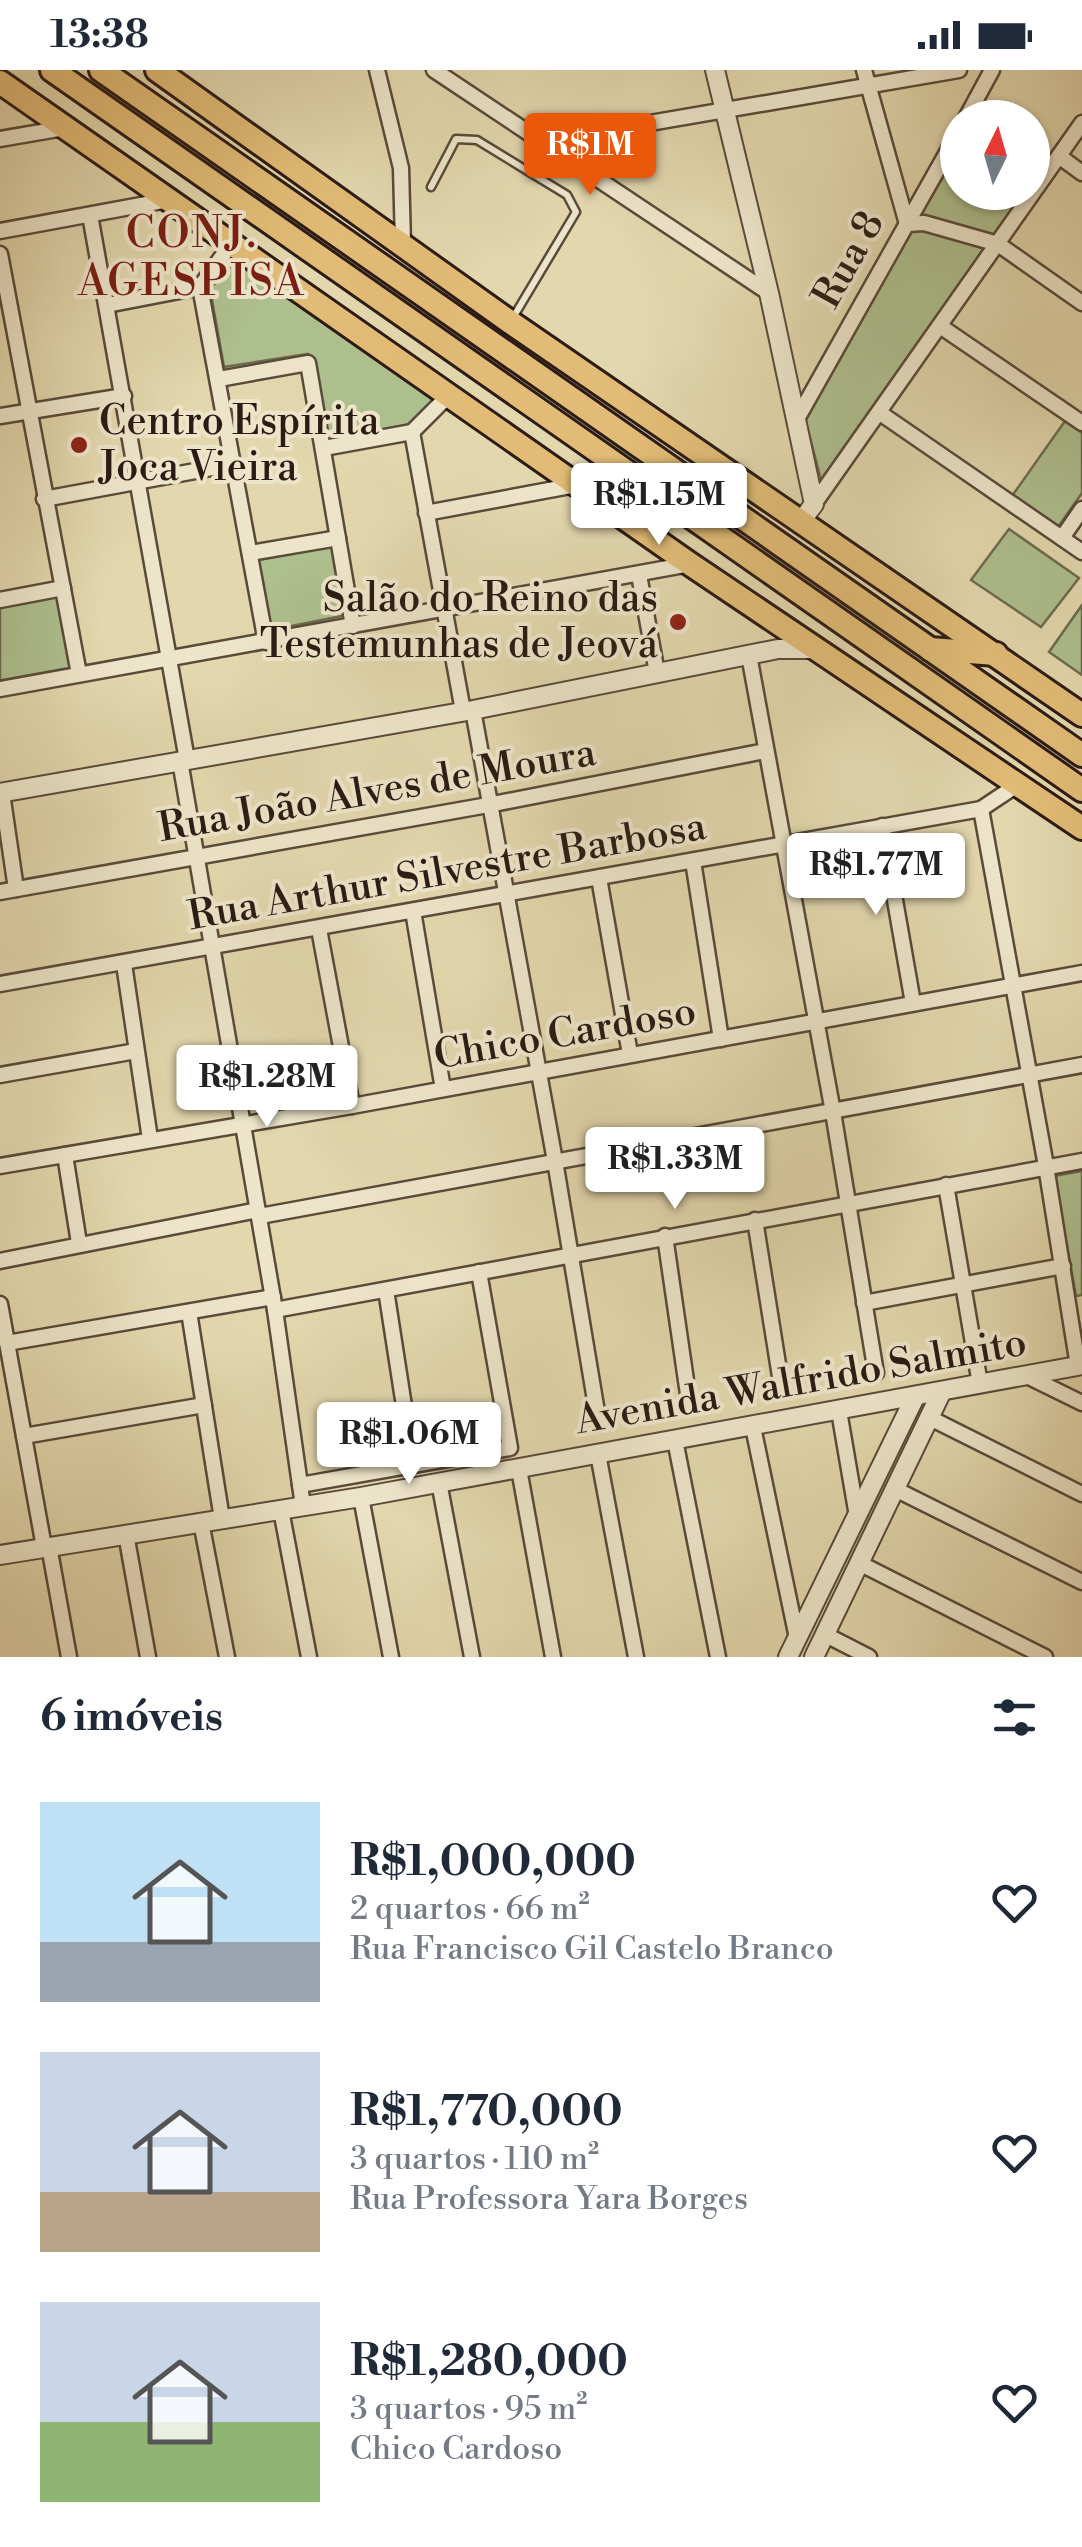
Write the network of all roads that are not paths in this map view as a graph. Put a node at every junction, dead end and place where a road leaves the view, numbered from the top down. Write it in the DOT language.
graph roads {
  1 [pos="52,70"];
  2 [pos="100,70"];
  3 [pos="156,70"];
  4 [pos="377,70"];
  5 [pos="434,70"];
  6 [pos="714,70"];
  7 [pos="959,70"];
  8 [pos="987,74"];
  9 [pos="866,78"];
  10 [pos="0,82"];
  11 [pos="975,100"];
  12 [pos="724,109"];
  13 [pos="1082,122"];
  14 [pos="65,128"];
  15 [pos="0,140"];
  16 [pos="546,141"];
  17 [pos="1058,156"];
  18 [pos="940,164"];
  19 [pos="1082,173"];
  20 [pos="431,187"];
  21 [pos="168,200"];
  22 [pos="90,215"];
  23 [pos="907,224"];
  24 [pos="0,231"];
  25 [pos="231,244"];
  26 [pos="403,244"];
  27 [pos="998,244"];
  28 [pos="0,254"];
  29 [pos="200,287"];
  30 [pos="769,293"];
  31 [pos="1082,303"];
  32 [pos="107,305"];
  33 [pos="510,322"];
  34 [pos="7,324"];
  35 [pos="940,326"];
  36 [pos="219,379"];
  37 [pos="449,395"];
  38 [pos="124,396"];
  39 [pos="29,411"];
  40 [pos="880,414"];
  41 [pos="0,416"];
  42 [pos="797,419"];
  43 [pos="1082,423"];
  44 [pos="412,432"];
  45 [pos="324,448"];
  46 [pos="234,464"];
  47 [pos="138,482"];
  48 [pos="576,484"];
  49 [pos="44,499"];
  50 [pos="1082,509"];
  51 [pos="808,512"];
  52 [pos="426,513"];
  53 [pos="338,538"];
  54 [pos="1062,538"];
  55 [pos="1082,552"];
  56 [pos="250,553"];
  57 [pos="690,564"];
  58 [pos="639,575"];
  59 [pos="63,588"];
  60 [pos="0,600"];
  61 [pos="442,611"];
  62 [pos="353,626"];
  63 [pos="784,640"];
  64 [pos="266,642"];
  65 [pos="930,649"];
  66 [pos="996,654"];
  67 [pos="750,655"];
  68 [pos="168,661"];
  69 [pos="657,673"];
  70 [pos="79,674"];
  71 [pos="0,689"];
  72 [pos="468,711"];
  73 [pos="1082,714"];
  74 [pos="766,751"];
  75 [pos="1082,755"];
  76 [pos="183,761"];
  77 [pos="1016,785"];
  78 [pos="1082,790"];
  79 [pos="1,793"];
  80 [pos="488,805"];
  81 [pos="981,810"];
  82 [pos="882,826"];
  83 [pos="1082,828"];
  84 [pos="782,845"];
  85 [pos="196,858"];
  86 [pos="693,861"];
  87 [pos="598,878"];
  88 [pos="16,889"];
  89 [pos="0,892"];
  90 [pos="505,895"];
  91 [pos="413,910"];
  92 [pos="320,929"];
  93 [pos="211,947"];
  94 [pos="124,964"];
  95 [pos="1082,973"];
  96 [pos="0,984"];
  97 [pos="1012,985"];
  98 [pos="914,1003"];
  99 [pos="816,1022"];
  100 [pos="721,1039"];
  101 [pos="136,1050"];
  102 [pos="630,1054"];
  103 [pos="1082,1065"];
  104 [pos="537,1072"];
  105 [pos="0,1075"];
  106 [pos="1030,1076"];
  107 [pos="443,1088"];
  108 [pos="352,1106"];
  109 [pos="833,1112"];
  110 [pos="244,1124"];
  111 [pos="150,1139"];
  112 [pos="65,1155"];
  113 [pos="1082,1160"];
  114 [pos="556,1161"];
  115 [pos="0,1166"];
  116 [pos="1046,1166"];
  117 [pos="946,1184"];
  118 [pos="848,1202"];
  119 [pos="259,1213"];
  120 [pos="755,1220"];
  121 [pos="665,1236"];
  122 [pos="78,1244"];
  123 [pos="571,1254"];
  124 [pos="0,1261"];
  125 [pos="1064,1266"];
  126 [pos="479,1272"];
  127 [pos="965,1284"];
  128 [pos="386,1290"];
  129 [pos="274,1303"];
  130 [pos="864,1303"];
  131 [pos="0,1304"];
  132 [pos="189,1312"];
  133 [pos="7,1343"];
  134 [pos="1080,1365"];
  135 [pos="876,1373"];
  136 [pos="1029,1377"];
  137 [pos="980,1384"];
  138 [pos="782,1389"];
  139 [pos="942,1392"];
  140 [pos="914,1397"];
  141 [pos="1082,1403"];
  142 [pos="204,1404"];
  143 [pos="690,1408"];
  144 [pos="839,1411"];
  145 [pos="930,1418"];
  146 [pos="599,1424"];
  147 [pos="753,1426"];
  148 [pos="24,1436"];
  149 [pos="675,1440"];
  150 [pos="598,1454"];
  151 [pos="413,1464"];
  152 [pos="519,1468"];
  153 [pos="438,1482"];
  154 [pos="300,1485"];
  155 [pos="897,1490"];
  156 [pos="1082,1494"];
  157 [pos="360,1496"];
  158 [pos="303,1506"];
  159 [pos="282,1510"];
  160 [pos="857,1516"];
  161 [pos="222,1519"];
  162 [pos="201,1522"];
  163 [pos="126,1534"];
  164 [pos="46,1546"];
  165 [pos="0,1555"];
  166 [pos="861,1564"];
  167 [pos="1082,1582"];
  168 [pos="826,1635"];
  169 [pos="797,1638"];
  170 [pos="69,1657"];
  171 [pos="148,1657"];
  172 [pos="227,1657"];
  173 [pos="310,1657"];
  174 [pos="391,1657"];
  175 [pos="472,1657"];
  176 [pos="553,1657"];
  177 [pos="636,1657"];
  178 [pos="718,1657"];
  179 [pos="788,1657"];
  180 [pos="814,1657"];
  181 [pos="870,1657"];
  182 [pos="1046,1657"];
  1 -- 78 [label="main road"];
  2 -- 65 [label="main road"];
  3 -- 26 [label="main road"];
  4 -- 26 [label="street"];
  5 -- 16 [label="street"];
  6 -- 12 [label="street"];
  7 -- 9 [label="street"];
  8 -- 11 [label="street"];
  9 -- 12 [label="street"];
  9 -- 23 [label="street"];
  10 -- 14 [label="main road"];
  12 -- 16 [label="street"];
  12 -- 30 [label="street"];
  13 -- 17 [label="street"];
  14 -- 15 [label="street"];
  14 -- 21 [label="main road"];
  16 -- 30 [label="street"];
  17 -- 19 [label="street"];
  17 -- 27 [label="street"];
  18 -- 23 [label="street, Rua 8"];
  20 -- 33 [label="lane"];
  21 -- 22 [label="street"];
  21 -- 25 [label="main road"];
  22 -- 24 [label="street"];
  22 -- 32 [label="street"];
  23 -- 27 [label="street"];
  23 -- 42 [label="street, Rua 8"];
  25 -- 29 [label="street"];
  25 -- 37 [label="main road"];
  26 -- 33 [label="main road"];
  27 -- 31 [label="street"];
  27 -- 35 [label="street"];
  28 -- 34 [label="street"];
  29 -- 32 [label="street"];
  29 -- 36 [label="street"];
  30 -- 42 [label="street"];
  32 -- 38 [label="street"];
  33 -- 51 [label="main road"];
  34 -- 39 [label="street"];
  35 -- 40 [label="street"];
  35 -- 43 [label="street"];
  36 -- 45 [label="street"];
  36 -- 46 [label="street"];
  37 -- 44 [label="street"];
  37 -- 48 [label="main road"];
  38 -- 39 [label="street"];
  38 -- 47 [label="street"];
  39 -- 41 [label="street"];
  39 -- 49 [label="street"];
  40 -- 51 [label="street"];
  40 -- 54 [label="street"];
  42 -- 51 [label="street"];
  44 -- 45 [label="street"];
  44 -- 52 [label="street"];
  45 -- 53 [label="street"];
  46 -- 47 [label="street"];
  46 -- 56 [label="street"];
  47 -- 49 [label="street"];
  47 -- 68 [label="street"];
  48 -- 52 [label="street"];
  48 -- 57 [label="main road"];
  49 -- 59 [label="street"];
  50 -- 54 [label="street"];
  51 -- 66 [label="main road"];
  52 -- 61 [label="street"];
  53 -- 56 [label="street"];
  53 -- 62 [label="street"];
  54 -- 55 [label="street"];
  56 -- 64 [label="street"];
  57 -- 58 [label="street"];
  57 -- 63 [label="main road"];
  58 -- 61 [label="street"];
  58 -- 69 [label="street"];
  59 -- 60 [label="street"];
  59 -- 70 [label="street"];
  61 -- 62 [label="street"];
  61 -- 72 [label="street"];
  62 -- 64 [label="street"];
  63 -- 67 [label="street"];
  63 -- 77 [label="main road"];
  64 -- 68 [label="street"];
  65 -- 66 [label="main road"];
  65 -- 75 [label="main road"];
  66 -- 73 [label="main road"];
  67 -- 69 [label="street"];
  67 -- 74 [label="street"];
  68 -- 70 [label="street"];
  68 -- 76 [label="street"];
  69 -- 72 [label="street"];
  70 -- 71 [label="street"];
  72 -- 76 [label="street"];
  72 -- 80 [label="street"];
  74 -- 80 [label="street, Rua João Alves de Moura"];
  74 -- 84 [label="street"];
  76 -- 79 [label="street"];
  76 -- 85 [label="street"];
  77 -- 81 [label="street, Rua Arthur Silvestre Barbosa"];
  77 -- 83 [label="main road"];
  79 -- 88 [label="street"];
  80 -- 85 [label="street, Rua João Alves de Moura"];
  80 -- 90 [label="street"];
  81 -- 82 [label="street, Rua Arthur Silvestre Barbosa"];
  81 -- 97 [label="street"];
  82 -- 84 [label="street, Rua Arthur Silvestre Barbosa"];
  82 -- 98 [label="street"];
  84 -- 86 [label="street, Rua Arthur Silvestre Barbosa"];
  84 -- 99 [label="street"];
  85 -- 88 [label="street, Rua João Alves de Moura"];
  85 -- 93 [label="street"];
  86 -- 87 [label="street, Rua Arthur Silvestre Barbosa"];
  86 -- 100 [label="street"];
  87 -- 90 [label="street, Rua Arthur Silvestre Barbosa"];
  87 -- 102 [label="street"];
  88 -- 89 [label="street, Rua João Alves de Moura"];
  90 -- 91 [label="street, Rua Arthur Silvestre Barbosa"];
  90 -- 104 [label="street"];
  91 -- 92 [label="street, Rua Arthur Silvestre Barbosa"];
  91 -- 107 [label="street"];
  92 -- 93 [label="street, Rua Arthur Silvestre Barbosa"];
  92 -- 108 [label="street"];
  93 -- 94 [label="street, Rua Arthur Silvestre Barbosa"];
  93 -- 110 [label="street"];
  94 -- 96 [label="street, Rua Arthur Silvestre Barbosa"];
  94 -- 101 [label="street"];
  95 -- 97 [label="street, Chico Cardoso"];
  97 -- 98 [label="street, Chico Cardoso"];
  97 -- 106 [label="street"];
  98 -- 99 [label="street, Chico Cardoso"];
  99 -- 100 [label="street, Chico Cardoso"];
  99 -- 109 [label="street"];
  100 -- 102 [label="street, Chico Cardoso"];
  101 -- 105 [label="street"];
  101 -- 111 [label="street"];
  102 -- 104 [label="street, Chico Cardoso"];
  103 -- 106 [label="street"];
  104 -- 107 [label="street, Chico Cardoso"];
  104 -- 114 [label="street"];
  106 -- 109 [label="street"];
  106 -- 116 [label="street"];
  107 -- 108 [label="street, Chico Cardoso"];
  108 -- 110 [label="street, Chico Cardoso"];
  109 -- 114 [label="street"];
  109 -- 118 [label="street"];
  110 -- 111 [label="street, Chico Cardoso"];
  110 -- 119 [label="street"];
  111 -- 112 [label="street, Chico Cardoso"];
  112 -- 115 [label="street, Chico Cardoso"];
  112 -- 122 [label="street"];
  113 -- 116 [label="street"];
  114 -- 119 [label="street"];
  114 -- 123 [label="street"];
  116 -- 117 [label="street"];
  116 -- 125 [label="street"];
  117 -- 118 [label="street"];
  117 -- 127 [label="street"];
  118 -- 120 [label="street"];
  118 -- 130 [label="street"];
  119 -- 122 [label="street"];
  119 -- 129 [label="street"];
  120 -- 121 [label="street"];
  120 -- 138 [label="street"];
  121 -- 123 [label="street"];
  121 -- 143 [label="street"];
  122 -- 124 [label="street"];
  123 -- 126 [label="street"];
  123 -- 146 [label="street"];
  125 -- 127 [label="street"];
  125 -- 134 [label="street"];
  126 -- 128 [label="street"];
  126 -- 151 [label="street"];
  127 -- 130 [label="street"];
  127 -- 137 [label="street"];
  128 -- 129 [label="street"];
  128 -- 151 [label="street"];
  129 -- 132 [label="street"];
  129 -- 154 [label="street"];
  130 -- 135 [label="street"];
  131 -- 133 [label="street"];
  132 -- 133 [label="street"];
  132 -- 142 [label="street"];
  133 -- 148 [label="street"];
  134 -- 136 [label="street, Avenida Walfrido Salmito"];
  136 -- 137 [label="street, Avenida Walfrido Salmito"];
  136 -- 141 [label="street"];
  137 -- 139 [label="street, Avenida Walfrido Salmito"];
  139 -- 140 [label="street, Avenida Walfrido Salmito"];
  139 -- 145 [label="street"];
  140 -- 144 [label="street, Avenida Walfrido Salmito"];
  140 -- 160 [label="street"];
  142 -- 148 [label="street"];
  142 -- 161 [label="street"];
  144 -- 147 [label="street, Avenida Walfrido Salmito"];
  144 -- 160 [label="street"];
  145 -- 155 [label="street"];
  145 -- 156 [label="street"];
  147 -- 149 [label="street, Avenida Walfrido Salmito"];
  147 -- 169 [label="street"];
  148 -- 164 [label="street"];
  149 -- 150 [label="street, Avenida Walfrido Salmito"];
  149 -- 178 [label="street"];
  150 -- 152 [label="street, Avenida Walfrido Salmito"];
  150 -- 177 [label="street"];
  151 -- 154 [label="street"];
  152 -- 153 [label="street, Avenida Walfrido Salmito"];
  152 -- 176 [label="street"];
  153 -- 157 [label="street, Avenida Walfrido Salmito"];
  153 -- 175 [label="street"];
  154 -- 158 [label="street"];
  155 -- 166 [label="street"];
  155 -- 167 [label="street"];
  157 -- 158 [label="street, Avenida Walfrido Salmito"];
  157 -- 174 [label="street"];
  158 -- 159 [label="street, Avenida Walfrido Salmito"];
  159 -- 161 [label="street, Avenida Walfrido Salmito"];
  159 -- 173 [label="street"];
  160 -- 169 [label="street"];
  161 -- 162 [label="street, Avenida Walfrido Salmito"];
  162 -- 163 [label="street, Avenida Walfrido Salmito"];
  162 -- 172 [label="street"];
  163 -- 164 [label="street, Avenida Walfrido Salmito"];
  163 -- 171 [label="street"];
  164 -- 165 [label="street, Avenida Walfrido Salmito"];
  164 -- 170 [label="street"];
  166 -- 168 [label="street"];
  166 -- 182 [label="street"];
  168 -- 180 [label="street"];
  168 -- 181 [label="street"];
  169 -- 179 [label="street"];
}
